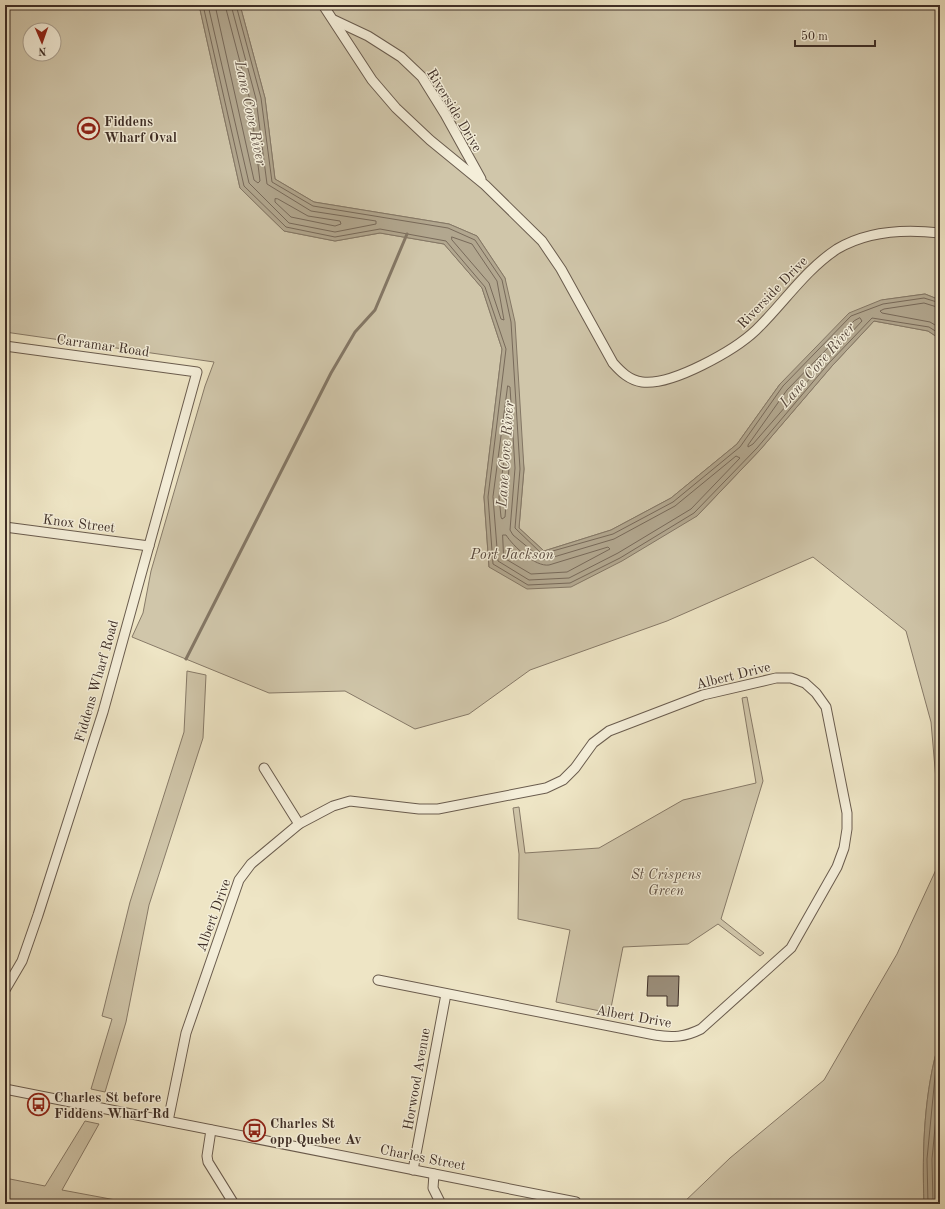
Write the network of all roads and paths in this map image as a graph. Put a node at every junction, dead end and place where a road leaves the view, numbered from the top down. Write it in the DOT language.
graph roads {
  1 [pos="323,5"];
  2 [pos="333,20"];
  3 [pos="485,185"];
  4 [pos="940,233"];
  5 [pos="5,346"];
  6 [pos="197,372"];
  7 [pos="5,527"];
  8 [pos="149,546"];
  9 [pos="264,768"];
  10 [pos="299,824"];
  11 [pos="378,980"];
  12 [pos="5,990"];
  13 [pos="446,994"];
  14 [pos="5,1089"];
  15 [pos="168,1121"];
  16 [pos="211,1130"];
  17 [pos="413,1170"];
  18 [pos="434,1174"];
  19 [pos="576,1202"];
  20 [pos="234,1204"];
  21 [pos="441,1204"];
  1 -- 2 [label="street, Riverside Drive"];
  2 -- 3 [label="street, Riverside Drive"];
  2 -- 3 [label="street, Riverside Drive"];
  3 -- 4 [label="street, Riverside Drive"];
  5 -- 6 [label="street, Carramar Road"];
  6 -- 8 [label="street, Fiddens Wharf Road"];
  7 -- 8 [label="street, Knox Street"];
  8 -- 12 [label="street, Fiddens Wharf Road"];
  9 -- 10 [label="street"];
  10 -- 13 [label="street, Albert Drive"];
  10 -- 15 [label="street, Albert Drive"];
  11 -- 13 [label="street, Albert Drive"];
  13 -- 17 [label="street, Horwood Avenue"];
  14 -- 15 [label="street, Charles Street"];
  15 -- 16 [label="street, Charles Street"];
  16 -- 17 [label="street, Charles Street"];
  16 -- 20 [label="street"];
  17 -- 18 [label="street, Charles Street"];
  18 -- 19 [label="street, Charles Street"];
  18 -- 21 [label="street"];
}
